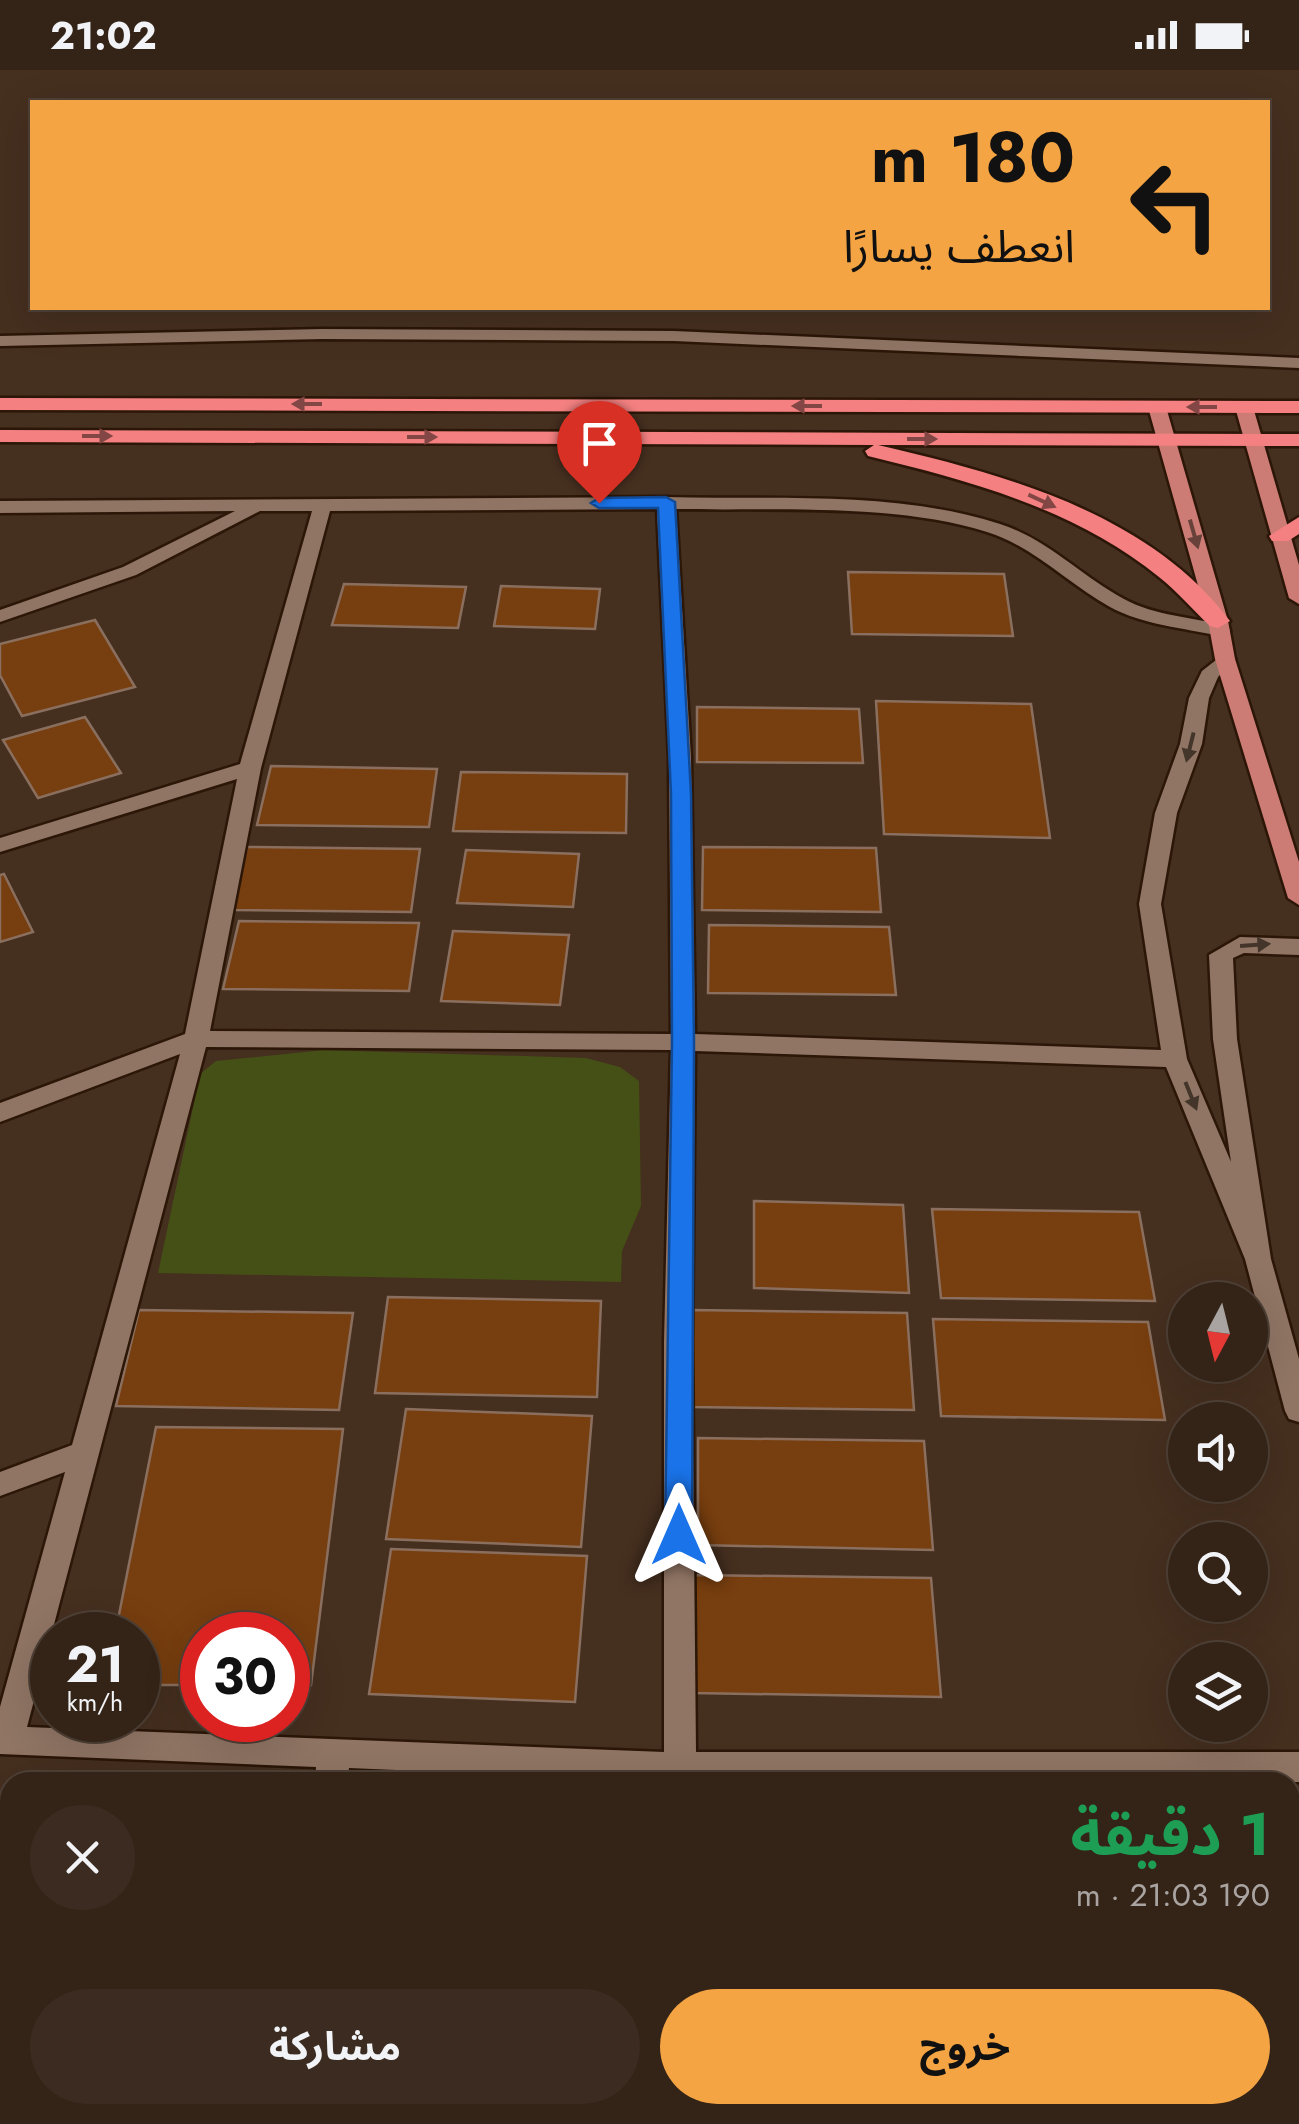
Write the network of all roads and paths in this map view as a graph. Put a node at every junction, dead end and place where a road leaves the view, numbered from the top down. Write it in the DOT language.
graph roads {
  1 [pos="0,341"];
  2 [pos="1299,362"];
  3 [pos="0,404"];
  4 [pos="1157,407"];
  5 [pos="1244,407"];
  6 [pos="1299,407"];
  7 [pos="0,436"];
  8 [pos="778,439"];
  9 [pos="1167,439"];
  10 [pos="1252,440"];
  11 [pos="1299,440"];
  12 [pos="666,502"];
  13 [pos="0,507"];
  14 [pos="256,507"];
  15 [pos="322,507"];
  16 [pos="1290,530"];
  17 [pos="1293,556"];
  18 [pos="1299,598"];
  19 [pos="0,616"];
  20 [pos="1219,625"];
  21 [pos="1225,659"];
  22 [pos="250,768"];
  23 [pos="0,845"];
  24 [pos="1299,898"];
  25 [pos="1299,947"];
  26 [pos="196,1039"];
  27 [pos="683,1042"];
  28 [pos="1175,1059"];
  29 [pos="0,1113"];
  30 [pos="1258,1259"];
  31 [pos="1299,1410"];
  32 [pos="82,1454"];
  33 [pos="0,1484"];
  34 [pos="4,1740"];
  35 [pos="680,1766"];
  36 [pos="1299,1766"];
  37 [pos="332,1767"];
  1 -- 2 [label="street"];
  4 -- 3 [label="highway, one-way"];
  5 -- 4 [label="highway, one-way"];
  4 -- 9 [label="main road"];
  5 -- 6 [label="highway"];
  5 -- 10 [label="main road"];
  7 -- 8 [label="highway, one-way"];
  8 -- 9 [label="highway, one-way"];
  8 -- 20 [label="highway, one-way"];
  9 -- 10 [label="highway"];
  9 -- 20 [label="main road, one-way"];
  10 -- 11 [label="highway"];
  10 -- 16 [label="main road"];
  12 -- 15 [label="street"];
  12 -- 20 [label="street"];
  12 -- 27 [label="street"];
  13 -- 14 [label="street"];
  14 -- 15 [label="street"];
  14 -- 19 [label="street"];
  15 -- 22 [label="street"];
  16 -- 17 [label="main road"];
  17 -- 18 [label="main road"];
  20 -- 21 [label="main road"];
  21 -- 24 [label="main road"];
  21 -- 28 [label="street, one-way"];
  22 -- 23 [label="street"];
  22 -- 26 [label="street"];
  30 -- 25 [label="street, one-way"];
  26 -- 27 [label="street"];
  26 -- 29 [label="street"];
  26 -- 32 [label="street"];
  27 -- 28 [label="street"];
  27 -- 35 [label="street"];
  28 -- 30 [label="street, one-way"];
  30 -- 31 [label="street"];
  32 -- 33 [label="street"];
  32 -- 34 [label="street"];
  34 -- 37 [label="street"];
  35 -- 36 [label="street"];
  35 -- 37 [label="street"];
}
